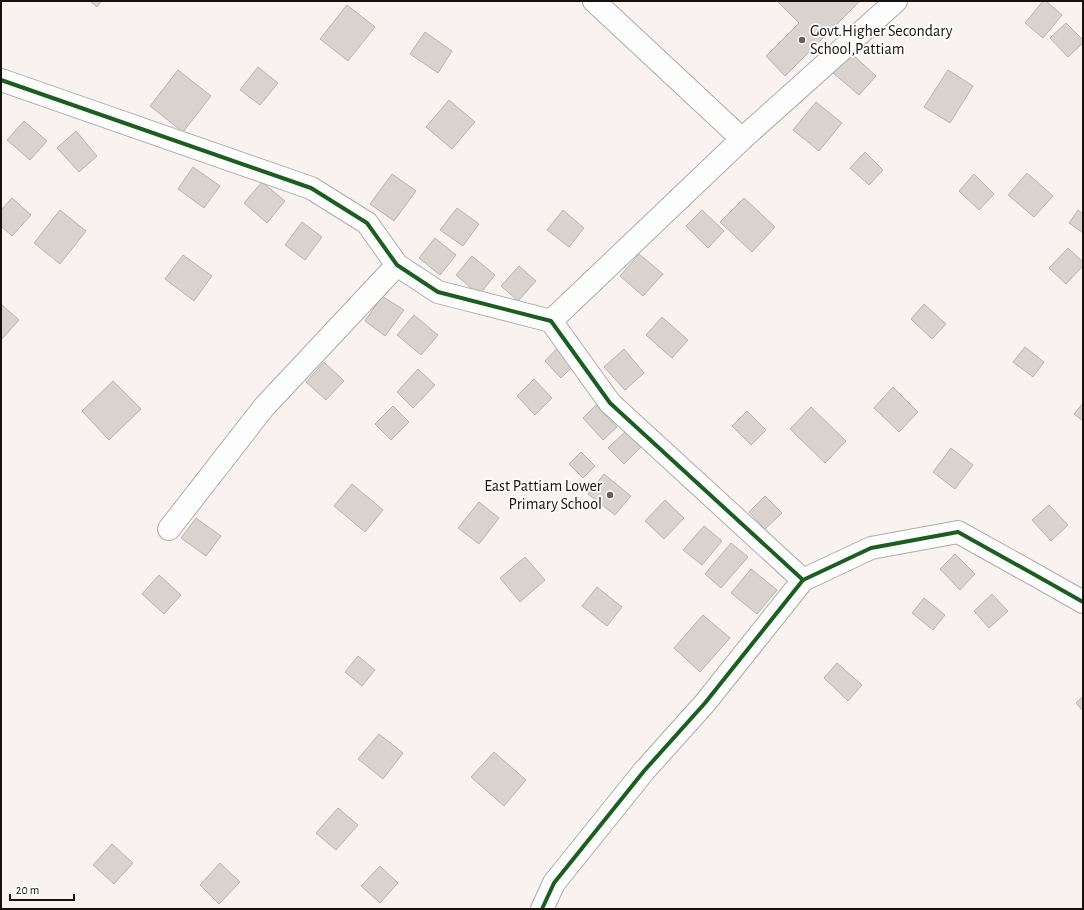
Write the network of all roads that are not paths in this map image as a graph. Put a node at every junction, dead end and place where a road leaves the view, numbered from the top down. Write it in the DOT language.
graph roads {
  1 [pos="594,1"];
  2 [pos="896,1"];
  3 [pos="1,80"];
  4 [pos="742,139"];
  5 [pos="397,265"];
  6 [pos="551,321"];
  7 [pos="169,529"];
  8 [pos="803,580"];
  9 [pos="1083,602"];
  10 [pos="542,909"];
  1 -- 4 [label="street"];
  2 -- 4 [label="street"];
  3 -- 5 [label="street"];
  4 -- 6 [label="street"];
  5 -- 6 [label="street"];
  5 -- 7 [label="street"];
  6 -- 8 [label="street"];
  8 -- 9 [label="street"];
  8 -- 10 [label="street"];
}
